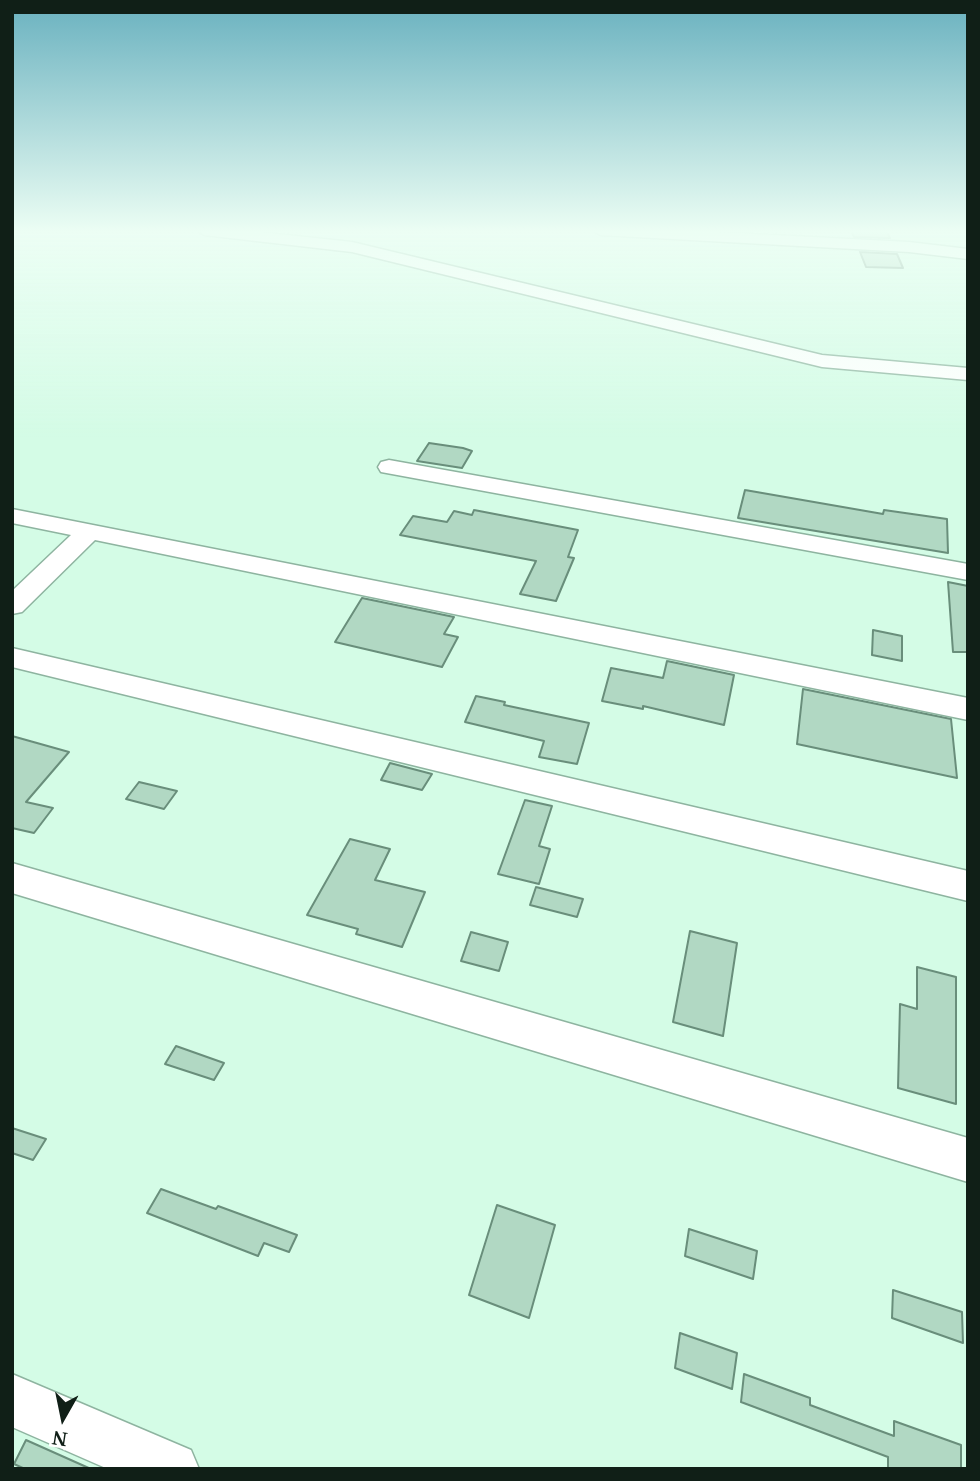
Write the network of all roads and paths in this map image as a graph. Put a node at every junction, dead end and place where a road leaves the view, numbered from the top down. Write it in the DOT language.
graph roads {
  1 [pos="567,299"];
  2 [pos="968,374"];
  3 [pos="389,467"];
  4 [pos="12,516"];
  5 [pos="88,533"];
  6 [pos="968,572"];
  7 [pos="12,606"];
  8 [pos="12,657"];
  9 [pos="968,709"];
  10 [pos="12,878"];
  11 [pos="968,886"];
  12 [pos="968,1160"];
  13 [pos="12,1400"];
  14 [pos="172,1469"];
  1 -- 2 [label="street"];
  3 -- 6 [label="street"];
  4 -- 5 [label="street"];
  5 -- 7 [label="street"];
  5 -- 9 [label="street"];
  8 -- 11 [label="street"];
  10 -- 12 [label="street"];
  13 -- 14 [label="street"];
}
